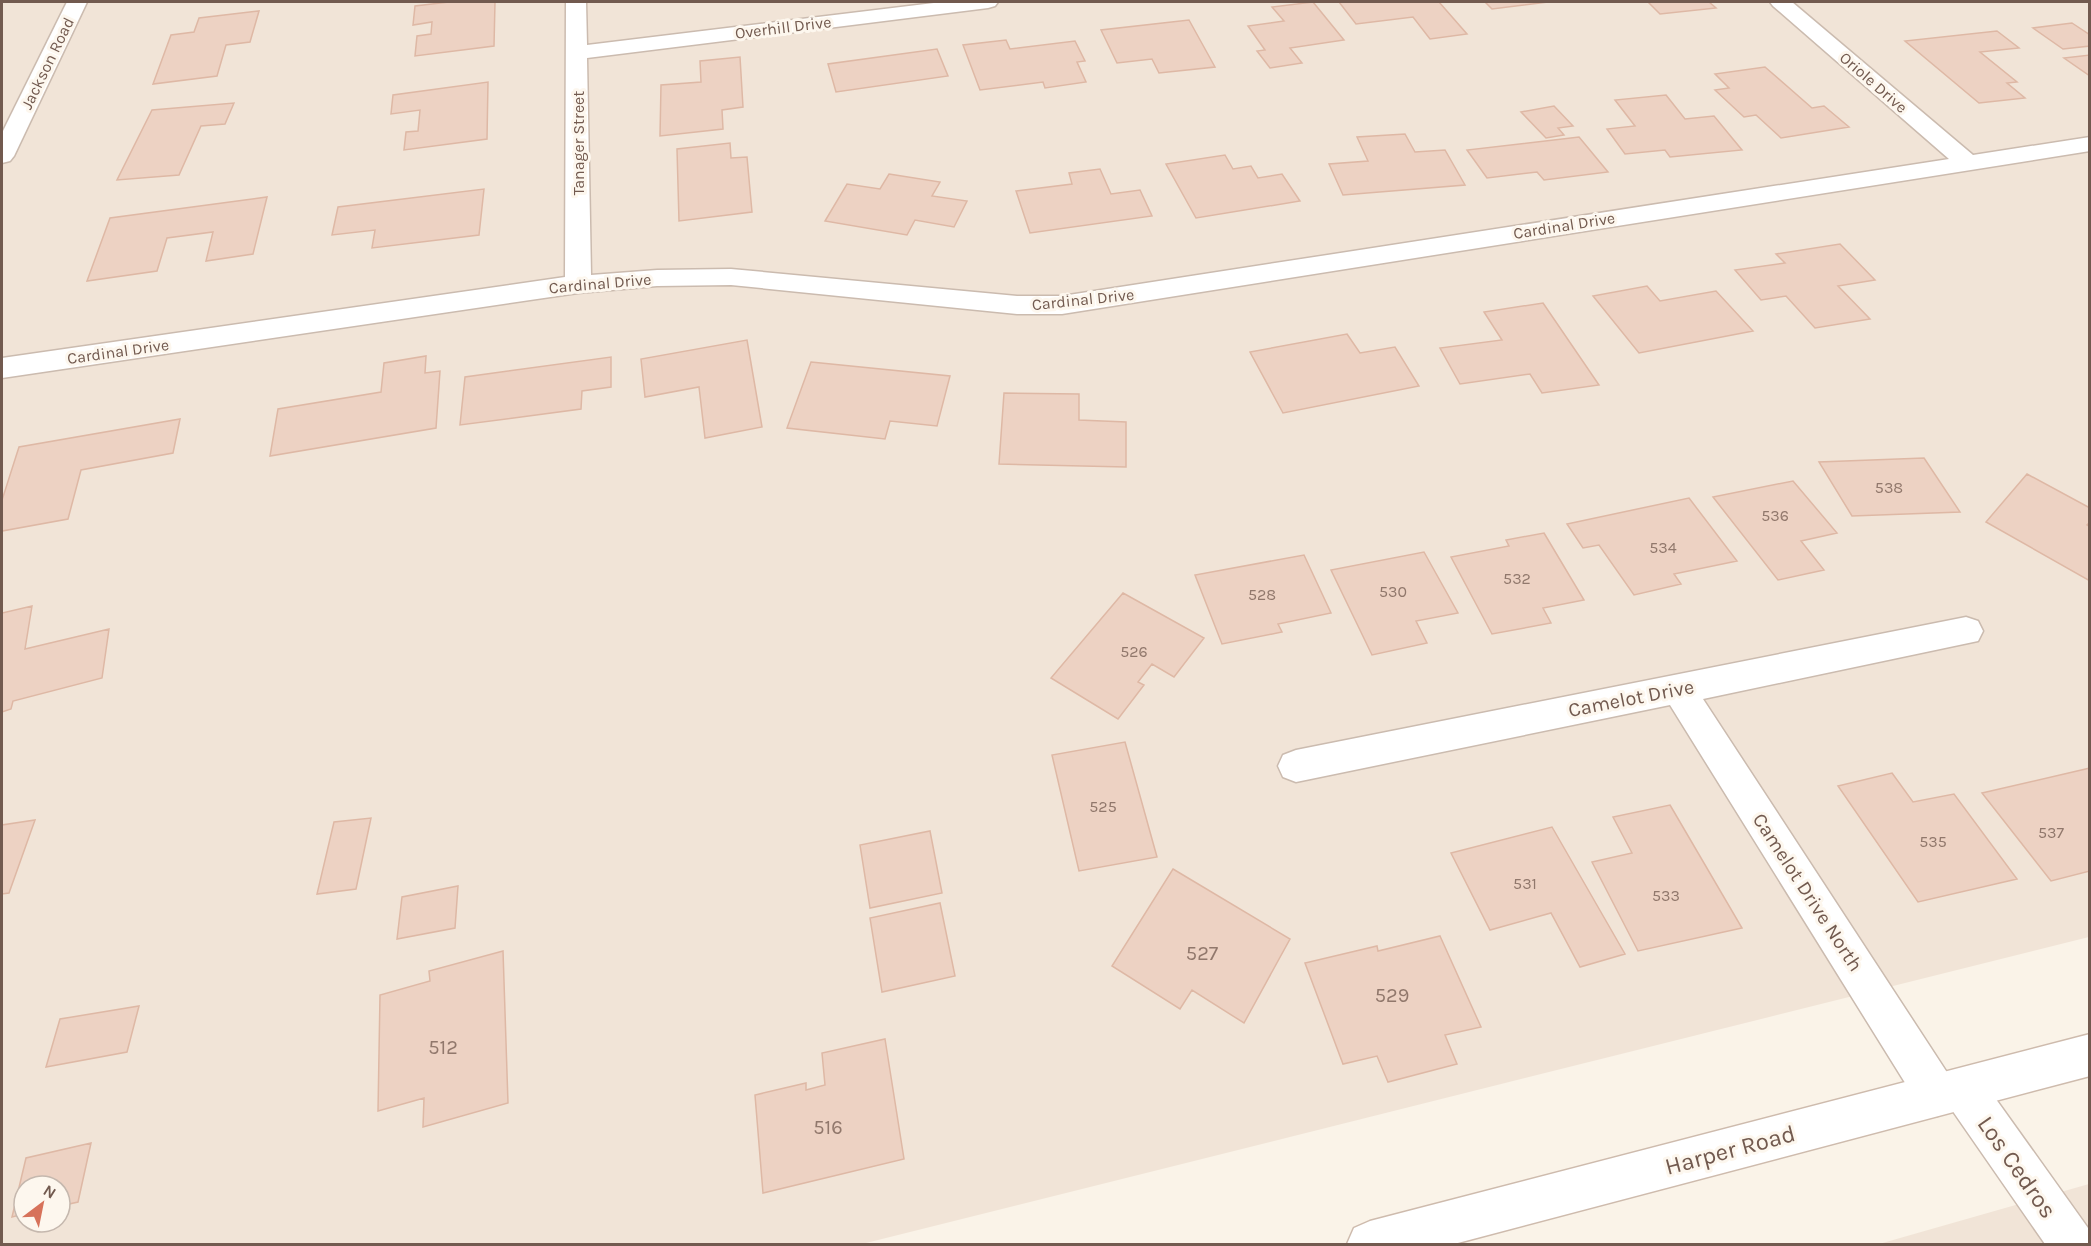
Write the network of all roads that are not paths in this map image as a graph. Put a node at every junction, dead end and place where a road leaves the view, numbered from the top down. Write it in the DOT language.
graph roads {
  1 [pos="77,2"];
  2 [pos="576,2"];
  3 [pos="988,2"];
  4 [pos="1780,2"];
  5 [pos="578,53"];
  6 [pos="2090,144"];
  7 [pos="2,156"];
  8 [pos="1968,163"];
  9 [pos="578,284"];
  10 [pos="2,368"];
  11 [pos="1966,631"];
  12 [pos="1678,689"];
  13 [pos="1296,766"];
  14 [pos="2090,1055"];
  15 [pos="1950,1092"];
  16 [pos="1370,1245"];
  17 [pos="2072,1245"];
  1 -- 7 [label="street, Jackson Road"];
  2 -- 5 [label="street, Tanager Street"];
  3 -- 5 [label="street, Overhill Drive"];
  4 -- 8 [label="street, Oriole Drive"];
  5 -- 9 [label="street, Tanager Street"];
  6 -- 8 [label="street, Cardinal Drive"];
  8 -- 9 [label="street, Cardinal Drive"];
  9 -- 10 [label="street, Cardinal Drive"];
  11 -- 12 [label="street, Camelot Drive"];
  12 -- 13 [label="street, Camelot Drive"];
  12 -- 15 [label="street, Camelot Drive North"];
  14 -- 15 [label="street, Harper Road"];
  15 -- 16 [label="street, Harper Road"];
  15 -- 17 [label="street, Los Cedros"];
}
